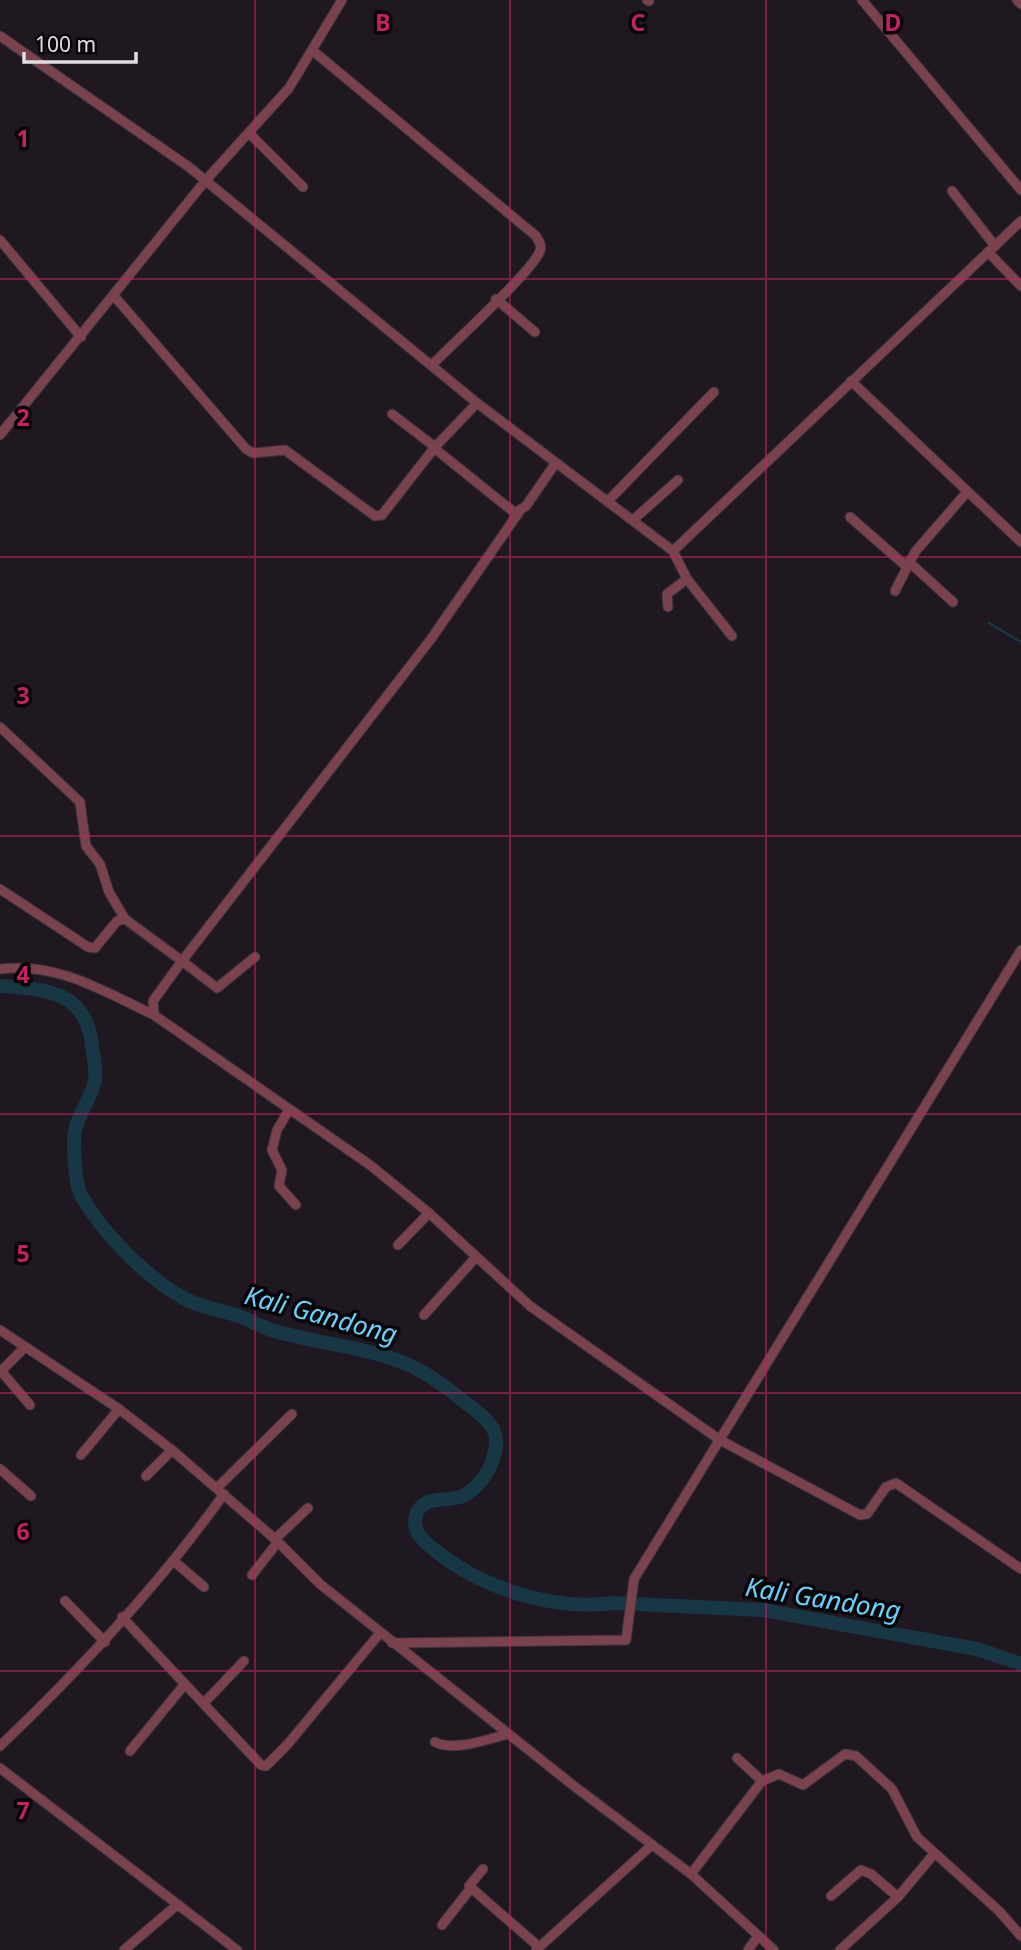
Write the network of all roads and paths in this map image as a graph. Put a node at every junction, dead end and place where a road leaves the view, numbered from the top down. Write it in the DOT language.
graph roads {
  1 [pos="342,0"];
  2 [pos="862,0"];
  3 [pos="1017,0"];
  4 [pos="1021,4"];
  5 [pos="0,36"];
  6 [pos="312,50"];
  7 [pos="249,133"];
  8 [pos="206,180"];
  9 [pos="303,187"];
  10 [pos="1021,190"];
  11 [pos="952,191"];
  12 [pos="1021,221"];
  13 [pos="0,240"];
  14 [pos="991,249"];
  15 [pos="1021,286"];
  16 [pos="115,297"];
  17 [pos="496,299"];
  18 [pos="534,332"];
  19 [pos="81,337"];
  20 [pos="433,364"];
  21 [pos="851,380"];
  22 [pos="714,391"];
  23 [pos="477,403"];
  24 [pos="392,414"];
  25 [pos="0,435"];
  26 [pos="435,447"];
  27 [pos="555,464"];
  28 [pos="678,480"];
  29 [pos="967,492"];
  30 [pos="608,501"];
  31 [pos="520,512"];
  32 [pos="850,517"];
  33 [pos="633,520"];
  34 [pos="1021,542"];
  35 [pos="673,551"];
  36 [pos="908,564"];
  37 [pos="687,579"];
  38 [pos="895,591"];
  39 [pos="953,602"];
  40 [pos="668,607"];
  41 [pos="732,636"];
  42 [pos="0,727"];
  43 [pos="0,889"];
  44 [pos="125,919"];
  45 [pos="1021,950"];
  46 [pos="256,957"];
  47 [pos="182,961"];
  48 [pos="0,969"];
  49 [pos="153,1015"];
  50 [pos="289,1110"];
  51 [pos="296,1205"];
  52 [pos="429,1213"];
  53 [pos="398,1245"];
  54 [pos="476,1257"];
  55 [pos="424,1315"];
  56 [pos="0,1330"];
  57 [pos="24,1348"];
  58 [pos="1,1372"];
  59 [pos="30,1405"];
  60 [pos="119,1409"];
  61 [pos="292,1414"];
  62 [pos="720,1440"];
  63 [pos="172,1450"];
  64 [pos="81,1455"];
  65 [pos="0,1469"];
  66 [pos="146,1476"];
  67 [pos="220,1491"];
  68 [pos="31,1496"];
  69 [pos="308,1508"];
  70 [pos="276,1541"];
  71 [pos="175,1562"];
  72 [pos="1021,1569"];
  73 [pos="252,1575"];
  74 [pos="204,1587"];
  75 [pos="65,1601"];
  76 [pos="122,1617"];
  77 [pos="380,1633"];
  78 [pos="105,1642"];
  79 [pos="392,1643"];
  80 [pos="244,1661"];
  81 [pos="185,1684"];
  82 [pos="204,1703"];
  83 [pos="508,1734"];
  84 [pos="435,1742"];
  85 [pos="0,1746"];
  86 [pos="130,1751"];
  87 [pos="737,1758"];
  88 [pos="0,1768"];
  89 [pos="762,1781"];
  90 [pos="652,1844"];
  91 [pos="933,1855"];
  92 [pos="483,1869"];
  93 [pos="691,1874"];
  94 [pos="471,1888"];
  95 [pos="831,1896"];
  96 [pos="898,1897"];
  97 [pos="177,1905"];
  98 [pos="442,1925"];
  99 [pos="758,1936"];
  100 [pos="1021,1936"];
  101 [pos="537,1949"];
  102 [pos="124,1950"];
  103 [pos="237,1950"];
  104 [pos="748,1950"];
  105 [pos="774,1950"];
  106 [pos="840,1950"];
  1 -- 6 [label="street"];
  2 -- 10 [label="street"];
  3 -- 4 [label="street"];
  5 -- 8 [label="street"];
  6 -- 7 [label="street"];
  6 -- 17 [label="street"];
  7 -- 8 [label="street"];
  7 -- 9 [label="street"];
  8 -- 16 [label="street"];
  8 -- 20 [label="street"];
  11 -- 14 [label="street"];
  12 -- 14 [label="street"];
  13 -- 19 [label="street"];
  14 -- 15 [label="street"];
  14 -- 21 [label="street"];
  16 -- 19 [label="street"];
  16 -- 26 [label="street"];
  17 -- 18 [label="street"];
  17 -- 20 [label="street"];
  19 -- 25 [label="street"];
  20 -- 23 [label="street"];
  21 -- 29 [label="street"];
  21 -- 35 [label="street"];
  22 -- 30 [label="street"];
  23 -- 26 [label="street"];
  23 -- 27 [label="street"];
  24 -- 26 [label="street"];
  26 -- 31 [label="street"];
  27 -- 30 [label="street"];
  27 -- 31 [label="street"];
  28 -- 33 [label="street"];
  29 -- 34 [label="street"];
  29 -- 36 [label="street"];
  30 -- 33 [label="street"];
  31 -- 47 [label="street"];
  32 -- 36 [label="street"];
  33 -- 35 [label="street"];
  35 -- 37 [label="street"];
  36 -- 38 [label="street"];
  36 -- 39 [label="street"];
  37 -- 40 [label="street"];
  37 -- 41 [label="street"];
  42 -- 44 [label="street"];
  43 -- 44 [label="street"];
  44 -- 47 [label="street"];
  45 -- 62 [label="street"];
  46 -- 47 [label="street"];
  47 -- 49 [label="street"];
  48 -- 49 [label="street"];
  49 -- 50 [label="street"];
  50 -- 51 [label="street"];
  50 -- 52 [label="street"];
  52 -- 53 [label="street"];
  52 -- 54 [label="street"];
  54 -- 55 [label="street"];
  54 -- 62 [label="street"];
  56 -- 57 [label="street"];
  57 -- 58 [label="street"];
  57 -- 60 [label="street"];
  58 -- 59 [label="street"];
  60 -- 63 [label="street"];
  60 -- 64 [label="street"];
  61 -- 67 [label="street"];
  62 -- 72 [label="street"];
  62 -- 79 [label="street"];
  63 -- 66 [label="street"];
  63 -- 67 [label="street"];
  65 -- 68 [label="street"];
  67 -- 70 [label="street"];
  67 -- 71 [label="street"];
  69 -- 70 [label="street"];
  70 -- 73 [label="street"];
  70 -- 77 [label="street"];
  71 -- 74 [label="street"];
  71 -- 76 [label="street"];
  75 -- 78 [label="street"];
  76 -- 78 [label="street"];
  76 -- 81 [label="street"];
  77 -- 79 [label="street"];
  77 -- 82 [label="street"];
  78 -- 85 [label="street"];
  79 -- 83 [label="street"];
  80 -- 82 [label="street"];
  81 -- 82 [label="street"];
  81 -- 86 [label="street"];
  83 -- 84 [label="street"];
  83 -- 90 [label="street"];
  87 -- 89 [label="street"];
  88 -- 97 [label="street"];
  89 -- 91 [label="street"];
  89 -- 93 [label="street"];
  90 -- 93 [label="street"];
  90 -- 101 [label="street"];
  91 -- 96 [label="street"];
  91 -- 100 [label="street"];
  92 -- 94 [label="street"];
  93 -- 99 [label="street"];
  94 -- 98 [label="street"];
  94 -- 101 [label="street"];
  95 -- 96 [label="street"];
  96 -- 106 [label="street"];
  97 -- 102 [label="street"];
  97 -- 103 [label="street"];
  99 -- 104 [label="street"];
  99 -- 105 [label="street"];
}
